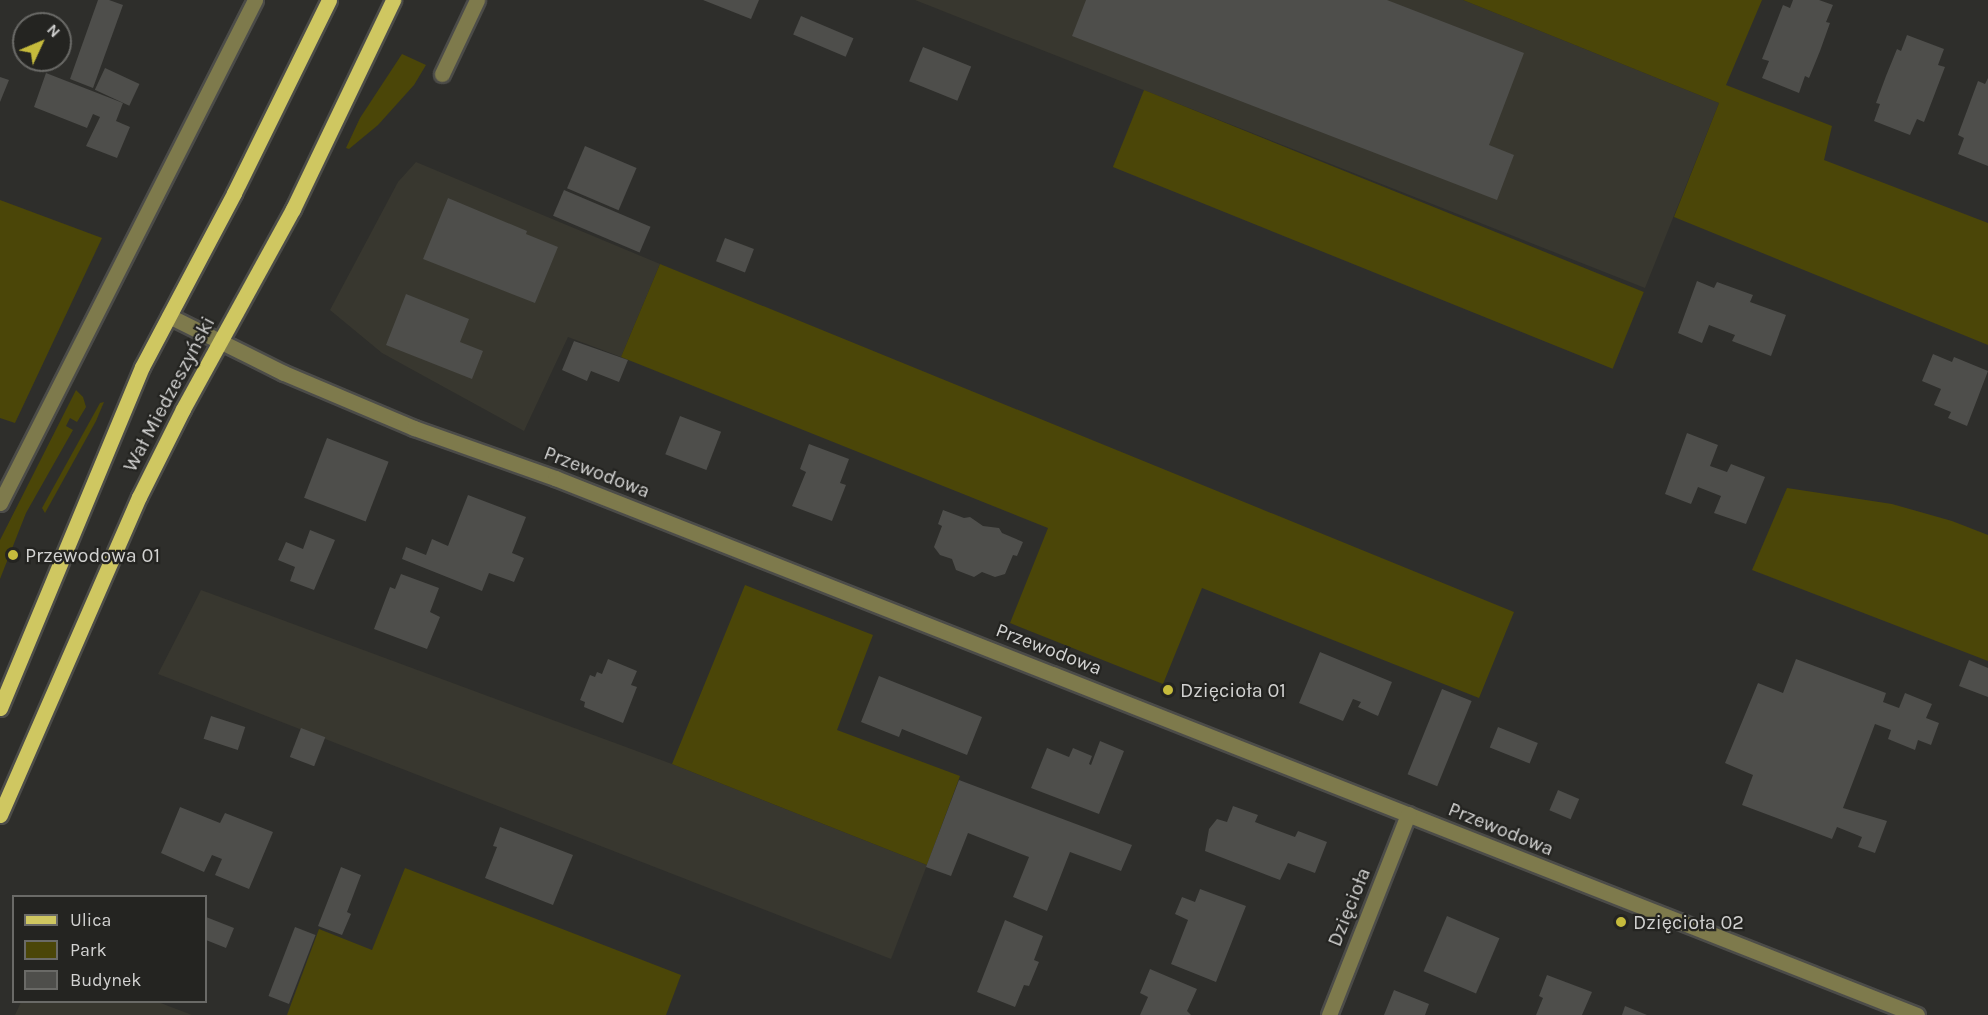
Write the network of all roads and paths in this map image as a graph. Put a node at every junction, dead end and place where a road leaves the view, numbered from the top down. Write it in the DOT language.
graph roads {
  1 [pos="255,0"];
  2 [pos="329,0"];
  3 [pos="393,0"];
  4 [pos="477,0"];
  5 [pos="442,74"];
  6 [pos="169,316"];
  7 [pos="220,342"];
  8 [pos="0,503"];
  9 [pos="0,708"];
  10 [pos="1408,814"];
  11 [pos="0,815"];
  12 [pos="1329,1015"];
  13 [pos="1917,1015"];
  1 -- 8 [label="street"];
  2 -- 6 [label="main road, Wał Miedzeszyński"];
  3 -- 7 [label="main road, Wał Miedzeszyński"];
  4 -- 5 [label="street"];
  6 -- 7 [label="street, Przewodowa"];
  6 -- 9 [label="main road, Wał Miedzeszyński"];
  7 -- 10 [label="street, Przewodowa"];
  7 -- 11 [label="main road, Wał Miedzeszyński"];
  10 -- 12 [label="street, Dzięcioła"];
  10 -- 13 [label="street, Przewodowa"];
}
